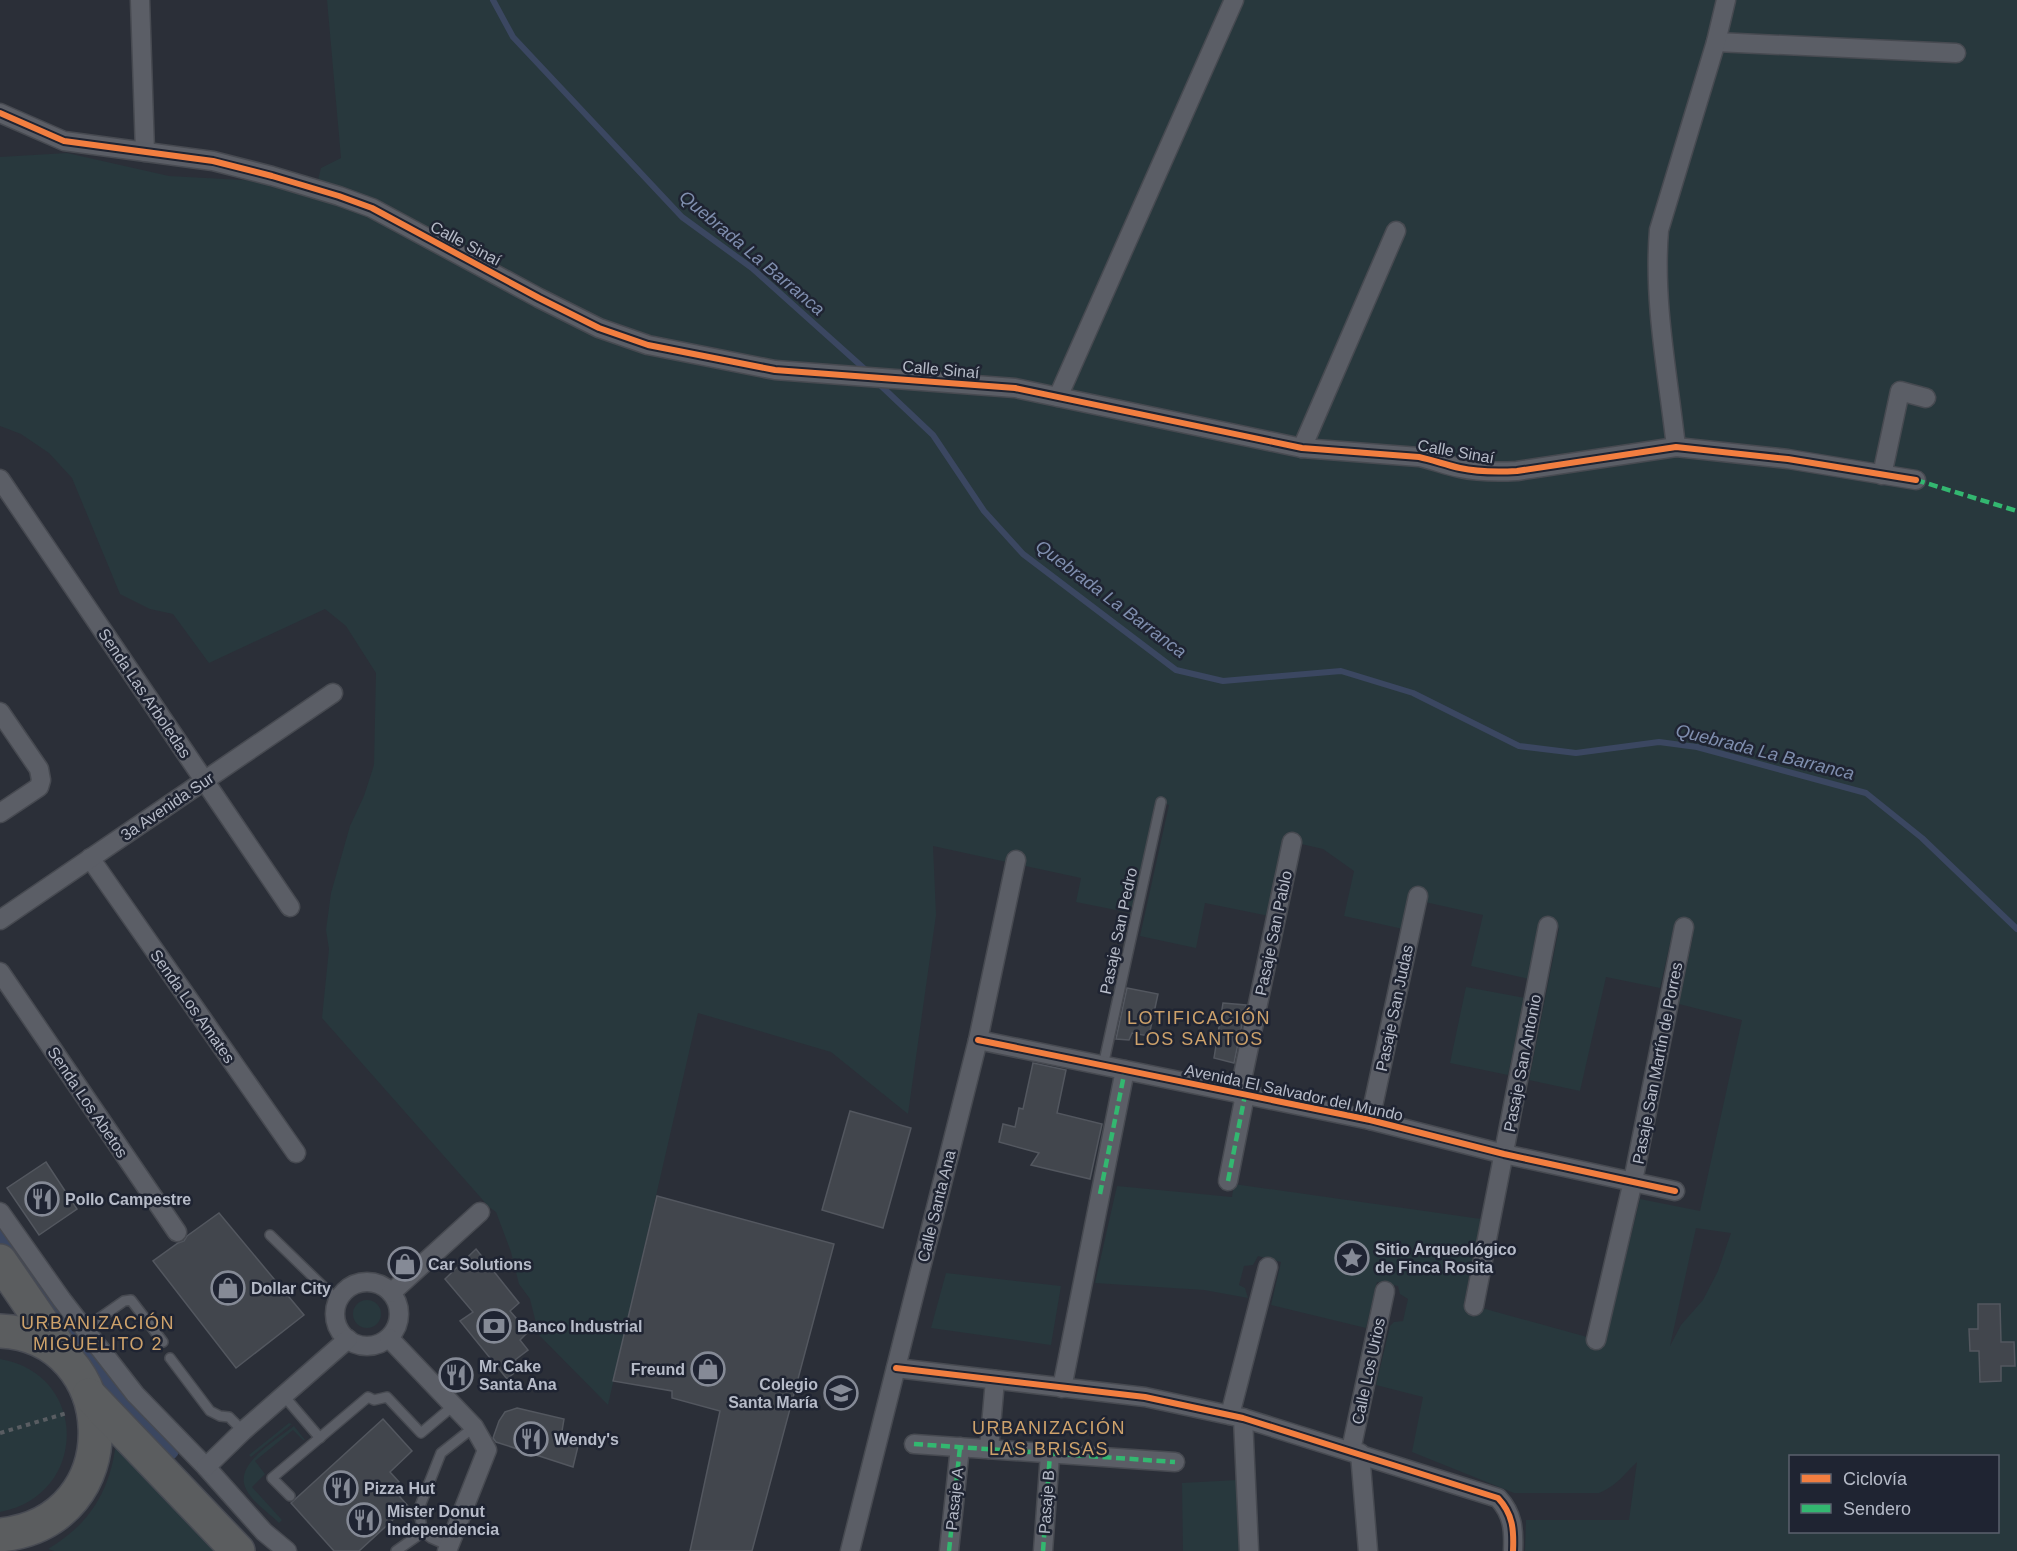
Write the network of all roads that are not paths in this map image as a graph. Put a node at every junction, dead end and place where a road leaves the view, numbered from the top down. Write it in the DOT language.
graph roads {
  1 [pos="140,0"];
  2 [pos="1234,0"];
  3 [pos="1726,0"];
  4 [pos="1716,42"];
  5 [pos="1956,53"];
  6 [pos="0,113"];
  7 [pos="145,152"];
  8 [pos="1396,231"];
  9 [pos="1058,396"];
  10 [pos="1926,398"];
  11 [pos="1676,447"];
  12 [pos="1302,448"];
  13 [pos="1882,474"];
  14 [pos="0,480"];
  15 [pos="1916,480"];
  16 [pos="333,693"];
  17 [pos="0,712"];
  18 [pos="204,781"];
  19 [pos="1161,802"];
  20 [pos="0,813"];
  21 [pos="1292,842"];
  22 [pos="90,858"];
  23 [pos="1016,860"];
  24 [pos="1418,896"];
  25 [pos="290,906"];
  26 [pos="0,920"];
  27 [pos="1548,926"];
  28 [pos="1684,927"];
  29 [pos="0,972"];
  30 [pos="978,1040"];
  31 [pos="1103,1066"];
  32 [pos="1125,1070"];
  33 [pos="1242,1094"];
  34 [pos="1370,1120"];
  35 [pos="296,1153"];
  36 [pos="1504,1154"];
  37 [pos="1228,1181"];
  38 [pos="1633,1181"];
  39 [pos="1675,1191"];
  40 [pos="0,1212"];
  41 [pos="480,1212"];
  42 [pos="177,1232"];
  43 [pos="270,1235"];
  44 [pos="0,1261"];
  45 [pos="1268,1267"];
  46 [pos="1385,1291"];
  47 [pos="391,1293"];
  48 [pos="338,1301"];
  49 [pos="1474,1306"];
  50 [pos="0,1331"];
  51 [pos="389,1338"];
  52 [pos="348,1339"];
  53 [pos="1596,1340"];
  54 [pos="163,1342"];
  55 [pos="170,1358"];
  56 [pos="896,1368"];
  57 [pos="74,1370"];
  58 [pos="995,1380"];
  59 [pos="1062,1388"];
  60 [pos="284,1396"];
  61 [pos="453,1406"];
  62 [pos="1236,1417"];
  63 [pos="474,1427"];
  64 [pos="243,1431"];
  65 [pos="320,1438"];
  66 [pos="914,1444"];
  67 [pos="960,1447"];
  68 [pos="989,1449"];
  69 [pos="192,1452"];
  70 [pos="1355,1452"];
  71 [pos="1050,1454"];
  72 [pos="1174,1462"];
  73 [pos="206,1467"];
  74 [pos="166,1476"];
  75 [pos="290,1496"];
  76 [pos="233,1498"];
  77 [pos="209,1522"];
  78 [pos="423,1532"];
  79 [pos="0,1535"];
  80 [pos="0,1543"];
  81 [pos="448,1548"];
  82 [pos="19,1551"];
  83 [pos="238,1551"];
  84 [pos="286,1551"];
  85 [pos="396,1551"];
  86 [pos="850,1551"];
  87 [pos="949,1551"];
  88 [pos="1043,1551"];
  89 [pos="1249,1551"];
  90 [pos="1368,1551"];
  91 [pos="1514,1551"];
  1 -- 7 [label="street"];
  2 -- 9 [label="street"];
  3 -- 4 [label="street"];
  4 -- 5 [label="street"];
  4 -- 11 [label="street"];
  6 -- 7 [label="street, Calle Sinaí"];
  7 -- 9 [label="street, Calle Sinaí"];
  8 -- 12 [label="street"];
  9 -- 12 [label="street, Calle Sinaí"];
  10 -- 13 [label="street"];
  11 -- 12 [label="street, Calle Sinaí"];
  11 -- 13 [label="street, Calle Sinaí"];
  13 -- 15 [label="street, Calle Sinaí"];
  14 -- 18 [label="street, Senda Las Arboledas"];
  16 -- 18 [label="street, 3a Avenida Sur"];
  17 -- 20 [label="street"];
  18 -- 22 [label="street, 3a Avenida Sur"];
  18 -- 25 [label="street, Senda Las Arboledas"];
  19 -- 31 [label="lane, Pasaje San Pedro"];
  21 -- 33 [label="street, Pasaje San Pablo"];
  22 -- 26 [label="street, 3a Avenida Sur"];
  22 -- 35 [label="street, Senda Los Amates"];
  23 -- 30 [label="street, Calle Santa Ana"];
  24 -- 34 [label="street, Pasaje San Judas"];
  27 -- 36 [label="street, Pasaje San Antonio"];
  28 -- 38 [label="street, Pasaje San Martín de Porres"];
  29 -- 42 [label="street, Senda Los Abetos"];
  30 -- 31 [label="street, Avenida El Salvador del Mundo"];
  30 -- 56 [label="street, Calle Santa Ana"];
  31 -- 32 [label="street, Avenida El Salvador del Mundo"];
  32 -- 33 [label="street, Avenida El Salvador del Mundo"];
  32 -- 59 [label="street"];
  33 -- 34 [label="street, Avenida El Salvador del Mundo"];
  33 -- 37 [label="street, Pasaje San Pablo"];
  34 -- 36 [label="street, Avenida El Salvador del Mundo"];
  36 -- 38 [label="street, Avenida El Salvador del Mundo"];
  36 -- 49 [label="street, Pasaje San Antonio"];
  38 -- 39 [label="street, Avenida El Salvador del Mundo"];
  38 -- 53 [label="street, Pasaje San Martín de Porres"];
  40 -- 57 [label="street"];
  41 -- 47 [label="street"];
  43 -- 48 [label="lane"];
  44 -- 57 [label="highway"];
  45 -- 62 [label="street"];
  46 -- 70 [label="street, Calle Los Urios"];
  47 -- 48 [label="street"];
  47 -- 51 [label="street"];
  48 -- 52 [label="street"];
  50 -- 57 [label="highway"];
  51 -- 52 [label="street"];
  51 -- 61 [label="street"];
  52 -- 60 [label="street"];
  54 -- 57 [label="lane"];
  55 -- 64 [label="lane"];
  56 -- 58 [label="street"];
  56 -- 86 [label="street, Calle Santa Ana"];
  57 -- 69 [label="street"];
  57 -- 74 [label="highway"];
  57 -- 79 [label="highway"];
  58 -- 59 [label="street"];
  58 -- 68 [label="street"];
  59 -- 62 [label="street"];
  60 -- 64 [label="street"];
  60 -- 65 [label="lane"];
  61 -- 63 [label="street"];
  61 -- 65 [label="lane"];
  62 -- 70 [label="street"];
  62 -- 89 [label="street"];
  63 -- 78 [label="lane"];
  63 -- 81 [label="street"];
  64 -- 73 [label="street"];
  65 -- 75 [label="lane"];
  66 -- 67 [label="street"];
  67 -- 68 [label="street"];
  67 -- 87 [label="street, Pasaje A"];
  68 -- 71 [label="street"];
  69 -- 73 [label="street"];
  69 -- 74 [label="street"];
  70 -- 90 [label="street, Calle Los Urios"];
  70 -- 91 [label="street"];
  71 -- 72 [label="street"];
  71 -- 88 [label="street, Pasaje B"];
  73 -- 76 [label="street"];
  74 -- 77 [label="highway"];
  76 -- 77 [label="street"];
  76 -- 84 [label="street"];
  77 -- 83 [label="highway"];
  78 -- 81 [label="lane"];
  78 -- 85 [label="lane"];
  80 -- 82 [label="highway"];
}
